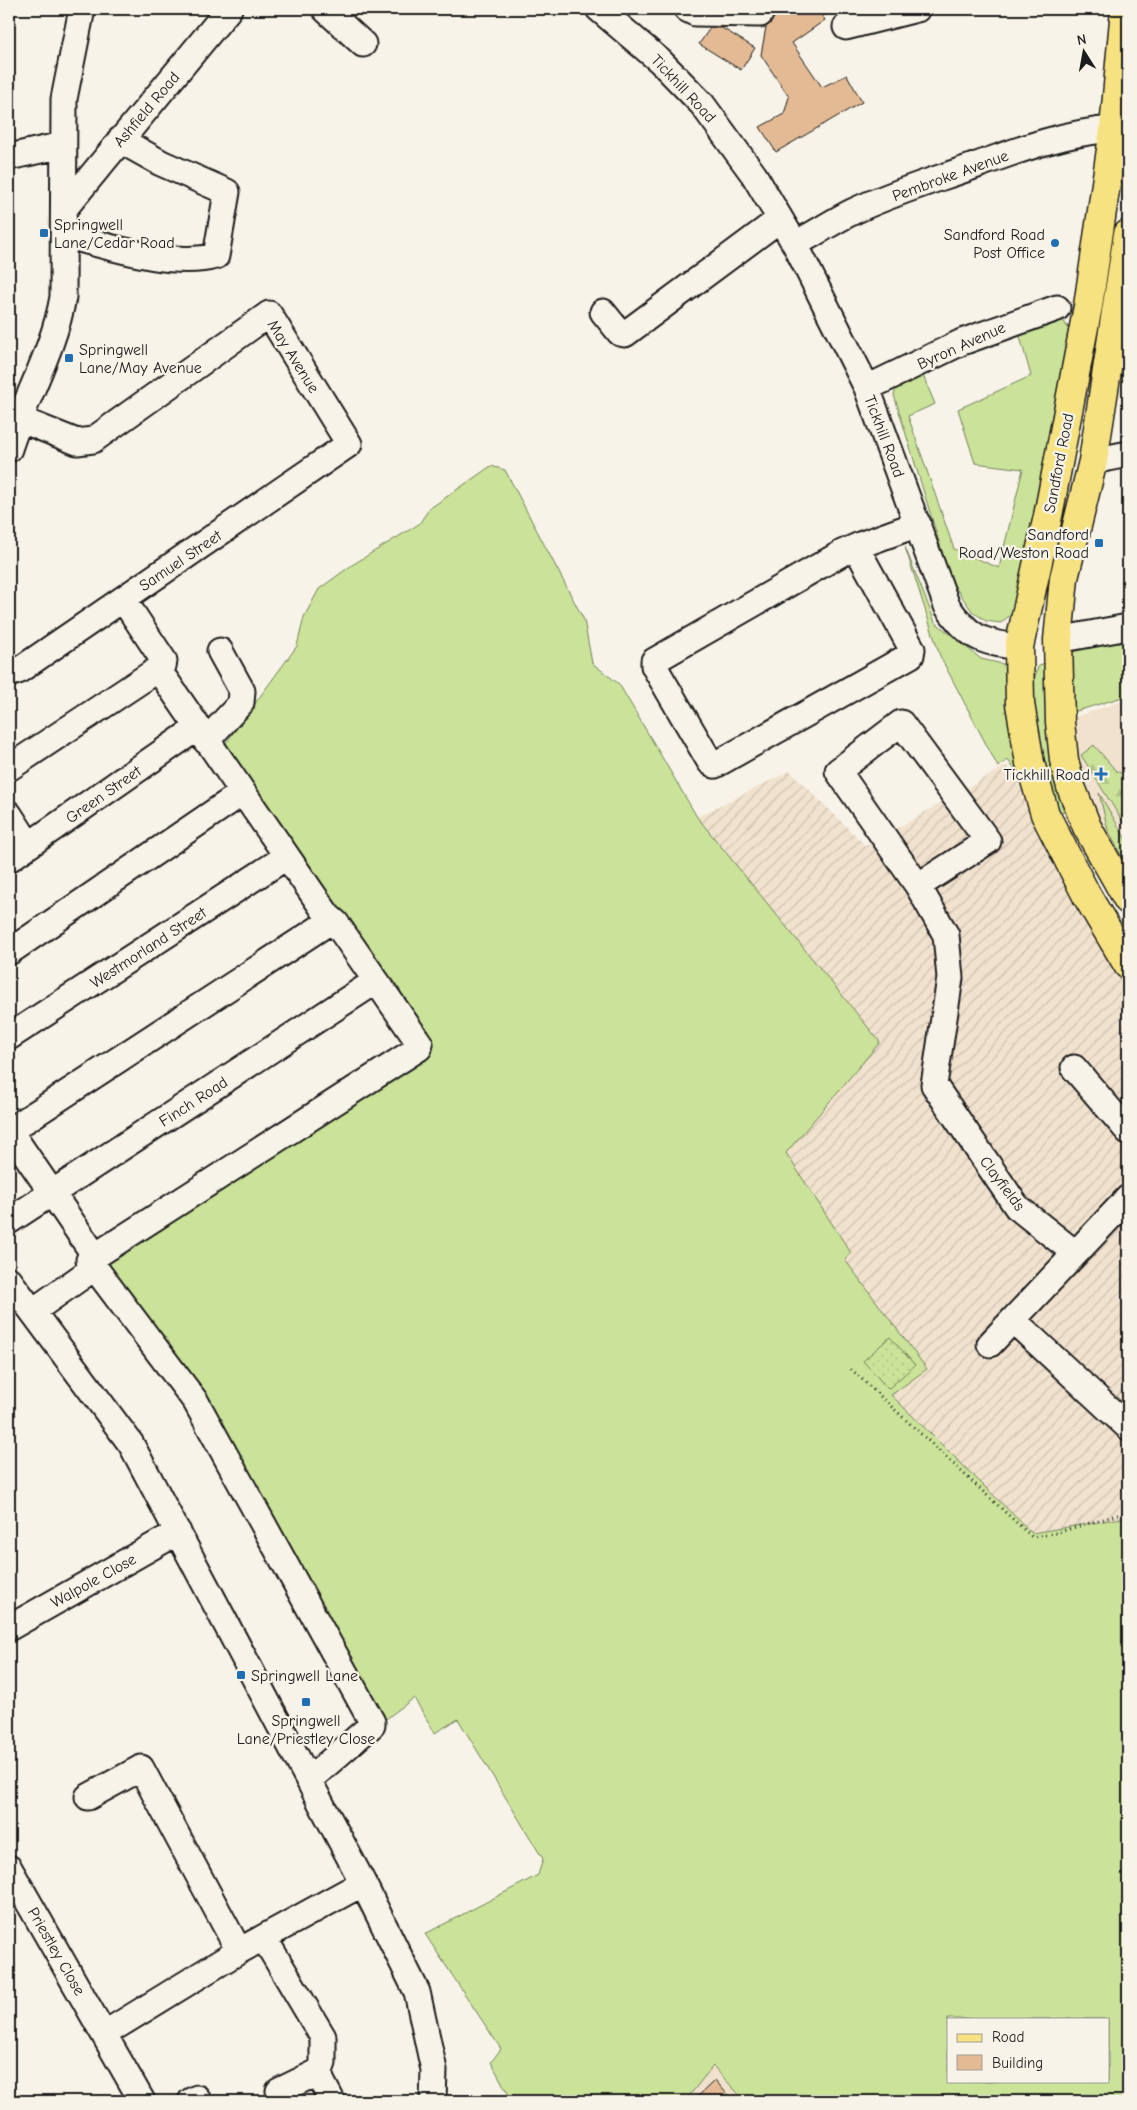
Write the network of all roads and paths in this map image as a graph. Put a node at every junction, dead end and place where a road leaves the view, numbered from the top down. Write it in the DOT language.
graph roads {
  1 [pos="82,9"];
  2 [pos="229,9"];
  3 [pos="325,9"];
  4 [pos="599,9"];
  5 [pos="687,9"];
  6 [pos="917,9"];
  7 [pos="1125,9"];
  8 [pos="760,14"];
  9 [pos="846,27"];
  10 [pos="363,44"];
  11 [pos="1114,129"];
  12 [pos="120,140"];
  13 [pos="63,145"];
  14 [pos="9,157"];
  15 [pos="64,209"];
  16 [pos="780,219"];
  17 [pos="1128,234"];
  18 [pos="64,235"];
  19 [pos="795,244"];
  20 [pos="1092,285"];
  21 [pos="1124,287"];
  22 [pos="1057,308"];
  23 [pos="603,312"];
  24 [pos="1082,340"];
  25 [pos="867,388"];
  26 [pos="18,419"];
  27 [pos="349,444"];
  28 [pos="9,449"];
  29 [pos="1128,454"];
  30 [pos="1093,461"];
  31 [pos="918,524"];
  32 [pos="856,547"];
  33 [pos="123,599"];
  34 [pos="1128,627"];
  35 [pos="1058,640"];
  36 [pos="1019,647"];
  37 [pos="220,651"];
  38 [pos="158,669"];
  39 [pos="9,674"];
  40 [pos="201,735"];
  41 [pos="9,768"];
  42 [pos="242,793"];
  43 [pos="9,814"];
  44 [pos="19,852"];
  45 [pos="286,857"];
  46 [pos="918,886"];
  47 [pos="1128,900"];
  48 [pos="332,920"];
  49 [pos="9,952"];
  50 [pos="1128,965"];
  51 [pos="376,981"];
  52 [pos="11,1030"];
  53 [pos="1074,1068"];
  54 [pos="9,1130"];
  55 [pos="1128,1131"];
  56 [pos="51,1194"];
  57 [pos="1128,1198"];
  58 [pos="9,1220"];
  59 [pos="1075,1254"];
  60 [pos="95,1262"];
  61 [pos="18,1299"];
  62 [pos="1012,1320"];
  63 [pos="990,1344"];
  64 [pos="851,1369"];
  65 [pos="1128,1427"];
  66 [pos="1128,1512"];
  67 [pos="178,1532"];
  68 [pos="9,1628"];
  69 [pos="310,1779"];
  70 [pos="88,1797"];
  71 [pos="9,1868"];
  72 [pos="363,1883"];
  73 [pos="264,1938"];
  74 [pos="239,1951"];
  75 [pos="104,2034"];
  76 [pos="320,2071"];
  77 [pos="279,2091"];
  78 [pos="142,2101"];
  79 [pos="332,2101"];
  80 [pos="433,2101"];
  1 -- 13 [label="street"];
  2 -- 12 [label="street, Ashfield Road"];
  3 -- 10 [label="street"];
  4 -- 16 [label="street, Tickhill Road"];
  5 -- 8 [label="street"];
  6 -- 9 [label="street"];
  7 -- 11 [label="main road, Sandford Road"];
  11 -- 19 [label="street, Pembroke Avenue"];
  11 -- 20 [label="main road, Sandford Road"];
  12 -- 15 [label="street, Ashfield Road"];
  12 -- 18 [label="street"];
  13 -- 14 [label="street"];
  13 -- 15 [label="street"];
  15 -- 18 [label="street"];
  16 -- 19 [label="street, Tickhill Road"];
  16 -- 23 [label="street"];
  17 -- 21 [label="main road, Sandford Road"];
  18 -- 26 [label="street"];
  19 -- 25 [label="street, Tickhill Road"];
  20 -- 22 [label="street, Byron Avenue"];
  20 -- 24 [label="main road, Sandford Road"];
  21 -- 30 [label="main road, Sandford Road"];
  22 -- 24 [label="street"];
  22 -- 25 [label="street, Byron Avenue"];
  24 -- 36 [label="main road, Sandford Road"];
  25 -- 31 [label="street, Tickhill Road"];
  26 -- 27 [label="street, May Avenue"];
  26 -- 28 [label="street"];
  27 -- 33 [label="street, Samuel Street"];
  29 -- 30 [label="street"];
  30 -- 35 [label="main road, Sandford Road"];
  31 -- 32 [label="street"];
  31 -- 36 [label="street, Tickhill Road"];
  32 -- 32 [label="street"];
  33 -- 38 [label="street"];
  33 -- 39 [label="street, Samuel Street"];
  34 -- 35 [label="street"];
  35 -- 36 [label="main road"];
  35 -- 47 [label="main road"];
  36 -- 50 [label="main road"];
  37 -- 40 [label="street, Green Street"];
  38 -- 40 [label="street"];
  38 -- 41 [label="street"];
  40 -- 42 [label="street"];
  40 -- 44 [label="street, Green Street"];
  42 -- 45 [label="street"];
  42 -- 49 [label="street"];
  43 -- 44 [label="street"];
  45 -- 48 [label="street"];
  45 -- 52 [label="street, Westmorland Street"];
  46 -- 46 [label="street, Clayfields"];
  46 -- 59 [label="street, Clayfields"];
  48 -- 51 [label="street"];
  48 -- 54 [label="street"];
  51 -- 56 [label="street, Finch Road"];
  51 -- 60 [label="street"];
  53 -- 55 [label="street"];
  54 -- 56 [label="street"];
  56 -- 58 [label="street, Finch Road"];
  56 -- 60 [label="street"];
  57 -- 59 [label="street"];
  59 -- 62 [label="street"];
  60 -- 61 [label="street"];
  60 -- 69 [label="street"];
  61 -- 67 [label="street"];
  62 -- 63 [label="street"];
  62 -- 65 [label="street"];
  64 -- 66 [label="path"];
  67 -- 68 [label="street, Walpole Close"];
  67 -- 69 [label="street"];
  69 -- 72 [label="street"];
  70 -- 74 [label="street"];
  71 -- 75 [label="street, Priestley Close"];
  72 -- 73 [label="street"];
  72 -- 80 [label="street"];
  73 -- 74 [label="street"];
  73 -- 76 [label="street"];
  74 -- 75 [label="street"];
  75 -- 78 [label="street, Priestley Close"];
  76 -- 77 [label="street"];
  76 -- 79 [label="street"];
}
